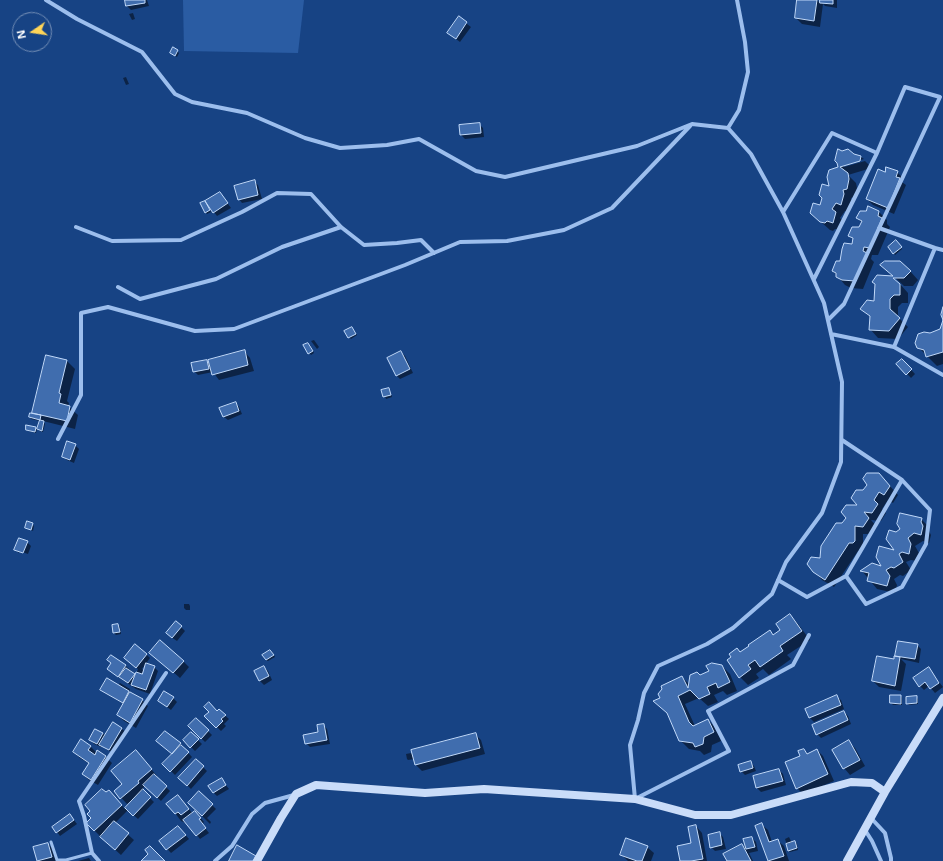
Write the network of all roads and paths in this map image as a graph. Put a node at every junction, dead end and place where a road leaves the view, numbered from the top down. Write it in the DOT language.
graph roads {
  1 [pos="46,0"];
  2 [pos="737,0"];
  3 [pos="692,124"];
  4 [pos="728,128"];
  5 [pos="877,153"];
  6 [pos="783,212"];
  7 [pos="341,226"];
  8 [pos="76,227"];
  9 [pos="879,228"];
  10 [pos="935,248"];
  11 [pos="943,250"];
  12 [pos="434,253"];
  13 [pos="814,280"];
  14 [pos="118,287"];
  15 [pos="828,320"];
  16 [pos="831,334"];
  17 [pos="894,347"];
  18 [pos="943,375"];
  19 [pos="58,439"];
  20 [pos="842,440"];
  21 [pos="902,480"];
  22 [pos="846,576"];
  23 [pos="778,580"];
  24 [pos="809,635"];
  25 [pos="166,673"];
  26 [pos="943,698"];
  27 [pos="885,792"];
  28 [pos="296,794"];
  29 [pos="635,800"];
  30 [pos="871,818"];
  31 [pos="865,829"];
  32 [pos="51,842"];
  33 [pos="92,853"];
  34 [pos="258,860"];
  35 [pos="99,861"];
  36 [pos="215,861"];
  37 [pos="847,861"];
  38 [pos="882,861"];
  39 [pos="891,861"];
  1 -- 3 [label="street"];
  2 -- 4 [label="street"];
  3 -- 4 [label="street"];
  3 -- 12 [label="street"];
  4 -- 6 [label="street"];
  5 -- 6 [label="street"];
  5 -- 9 [label="street"];
  5 -- 13 [label="street"];
  6 -- 13 [label="street"];
  7 -- 8 [label="street"];
  7 -- 12 [label="street"];
  7 -- 14 [label="street"];
  9 -- 10 [label="street"];
  9 -- 15 [label="street"];
  10 -- 11 [label="street"];
  10 -- 17 [label="street"];
  12 -- 19 [label="street"];
  13 -- 15 [label="street"];
  15 -- 16 [label="street"];
  16 -- 17 [label="street"];
  16 -- 20 [label="street"];
  17 -- 18 [label="street"];
  20 -- 21 [label="street"];
  20 -- 23 [label="street"];
  21 -- 22 [label="street"];
  21 -- 22 [label="street"];
  22 -- 23 [label="street"];
  23 -- 29 [label="street"];
  24 -- 29 [label="street"];
  25 -- 33 [label="street"];
  26 -- 27 [label="main road"];
  27 -- 29 [label="main road"];
  27 -- 30 [label="main road"];
  28 -- 29 [label="main road"];
  28 -- 34 [label="main road"];
  28 -- 36 [label="street"];
  30 -- 31 [label="main road"];
  30 -- 39 [label="street"];
  31 -- 37 [label="main road"];
  31 -- 38 [label="street"];
  32 -- 33 [label="lane"];
  33 -- 35 [label="street"];
}
